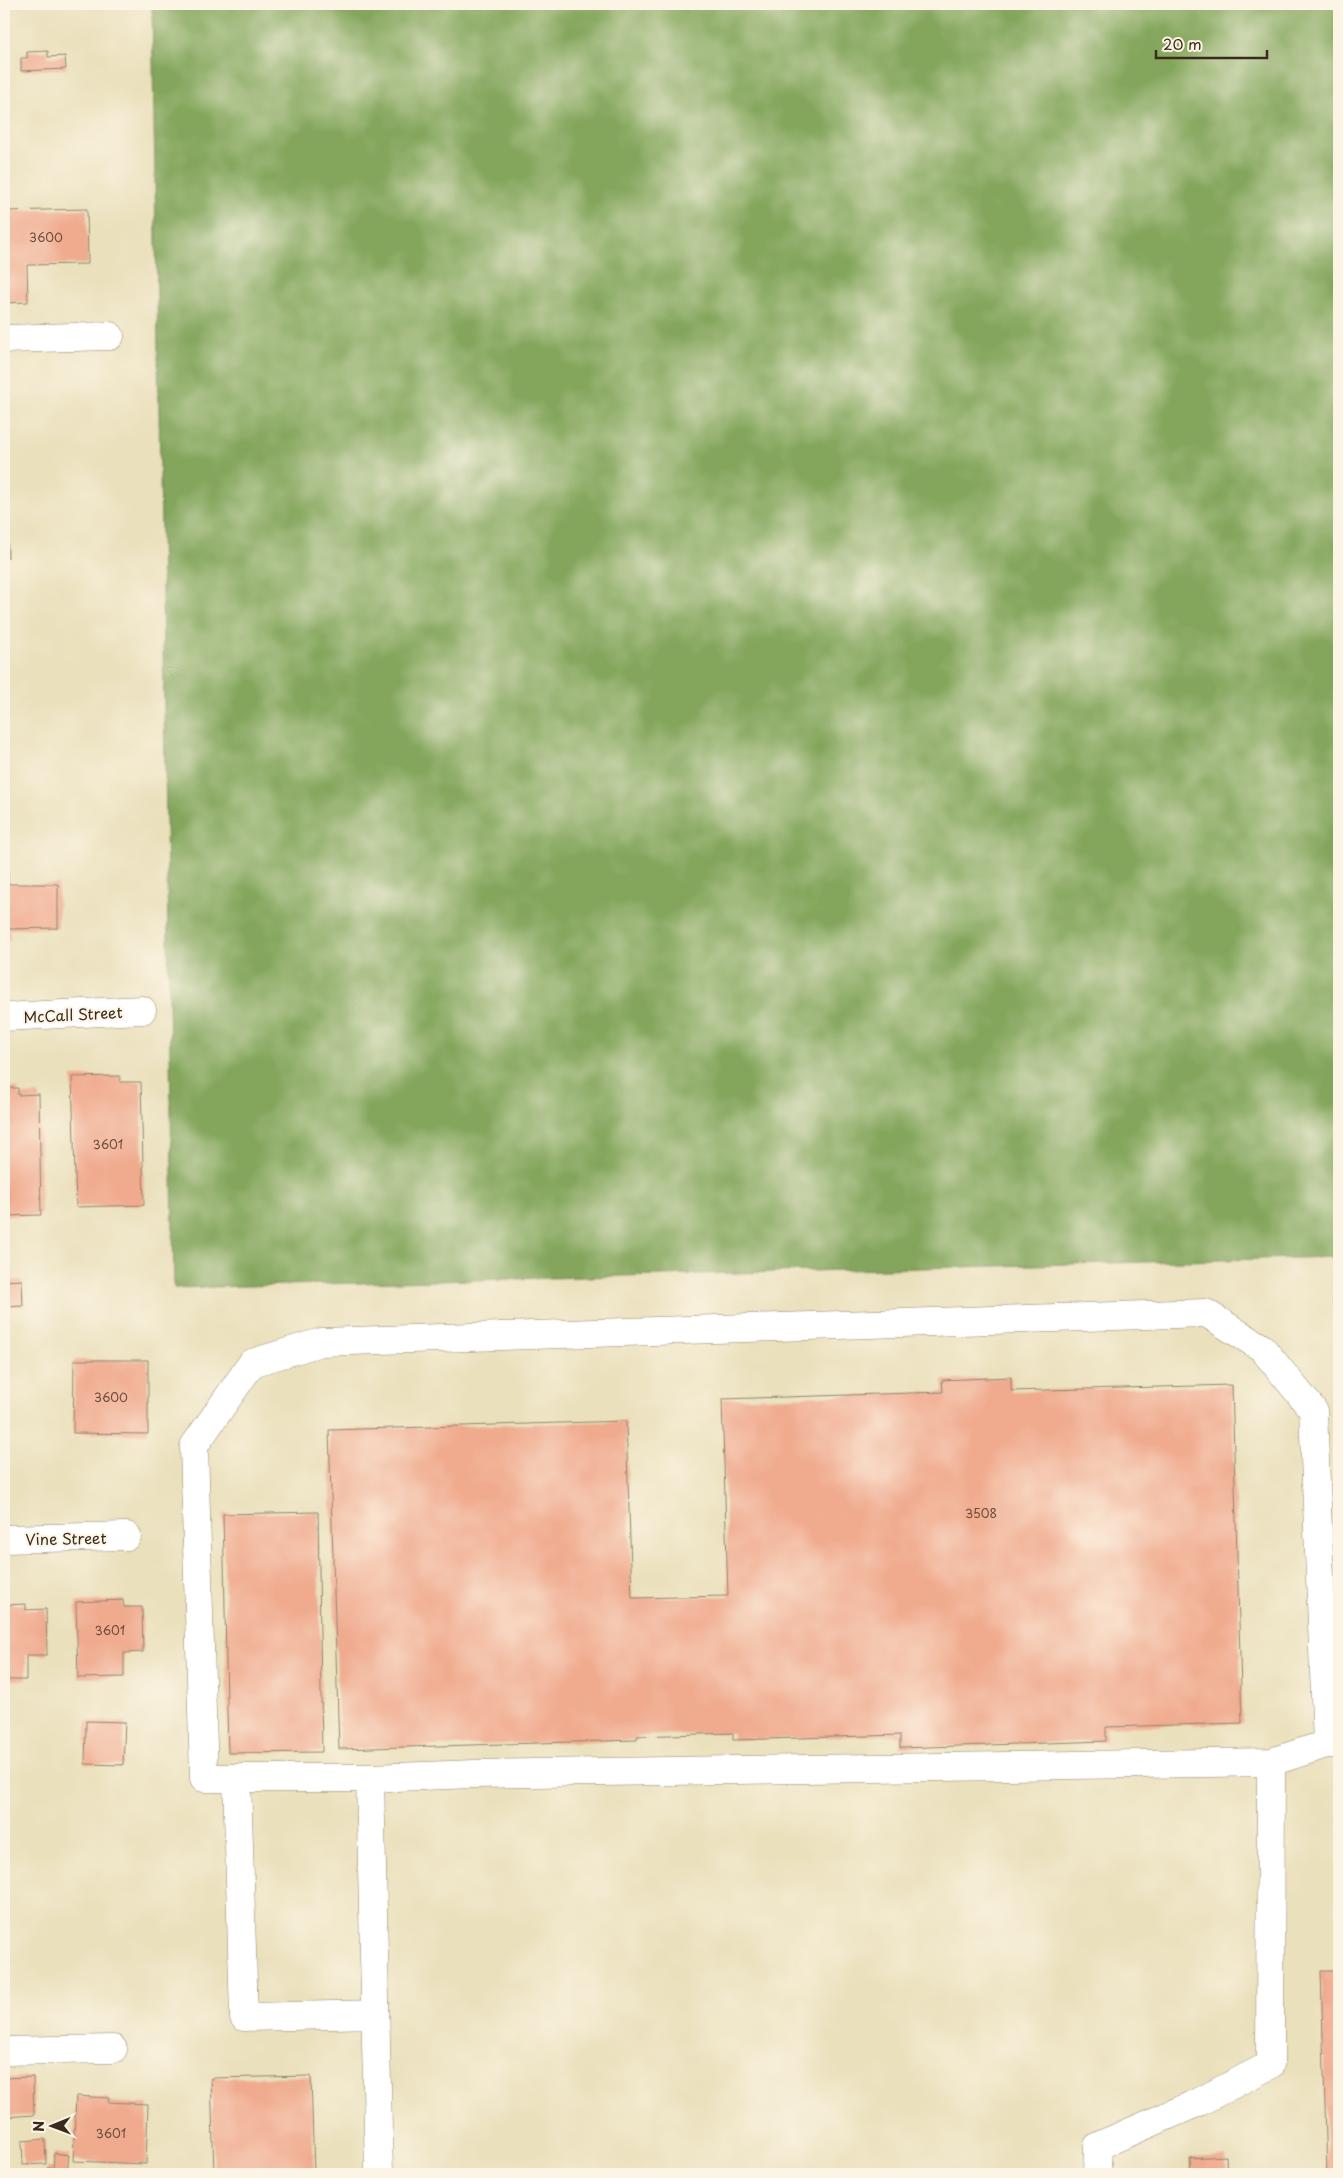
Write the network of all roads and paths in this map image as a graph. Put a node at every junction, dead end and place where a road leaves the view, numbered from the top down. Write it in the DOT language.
graph roads {
  1 [pos="110,336"];
  2 [pos="4,339"];
  3 [pos="142,1010"];
  4 [pos="4,1017"];
  5 [pos="128,1536"];
  6 [pos="4,1539"];
  7 [pos="1333,1744"];
  8 [pos="1271,1762"];
  9 [pos="237,1778"];
  10 [pos="370,1778"];
  11 [pos="375,2014"];
  12 [pos="113,2049"];
  13 [pos="4,2051"];
  14 [pos="379,2174"];
  15 [pos="1097,2174"];
  1 -- 2 [label="street"];
  3 -- 4 [label="street, McCall Street"];
  5 -- 6 [label="street, Vine Street"];
  7 -- 8 [label="street"];
  7 -- 9 [label="street"];
  8 -- 10 [label="street"];
  8 -- 15 [label="street"];
  9 -- 10 [label="street"];
  9 -- 11 [label="street"];
  10 -- 11 [label="street"];
  11 -- 14 [label="street"];
  12 -- 13 [label="street"];
}
